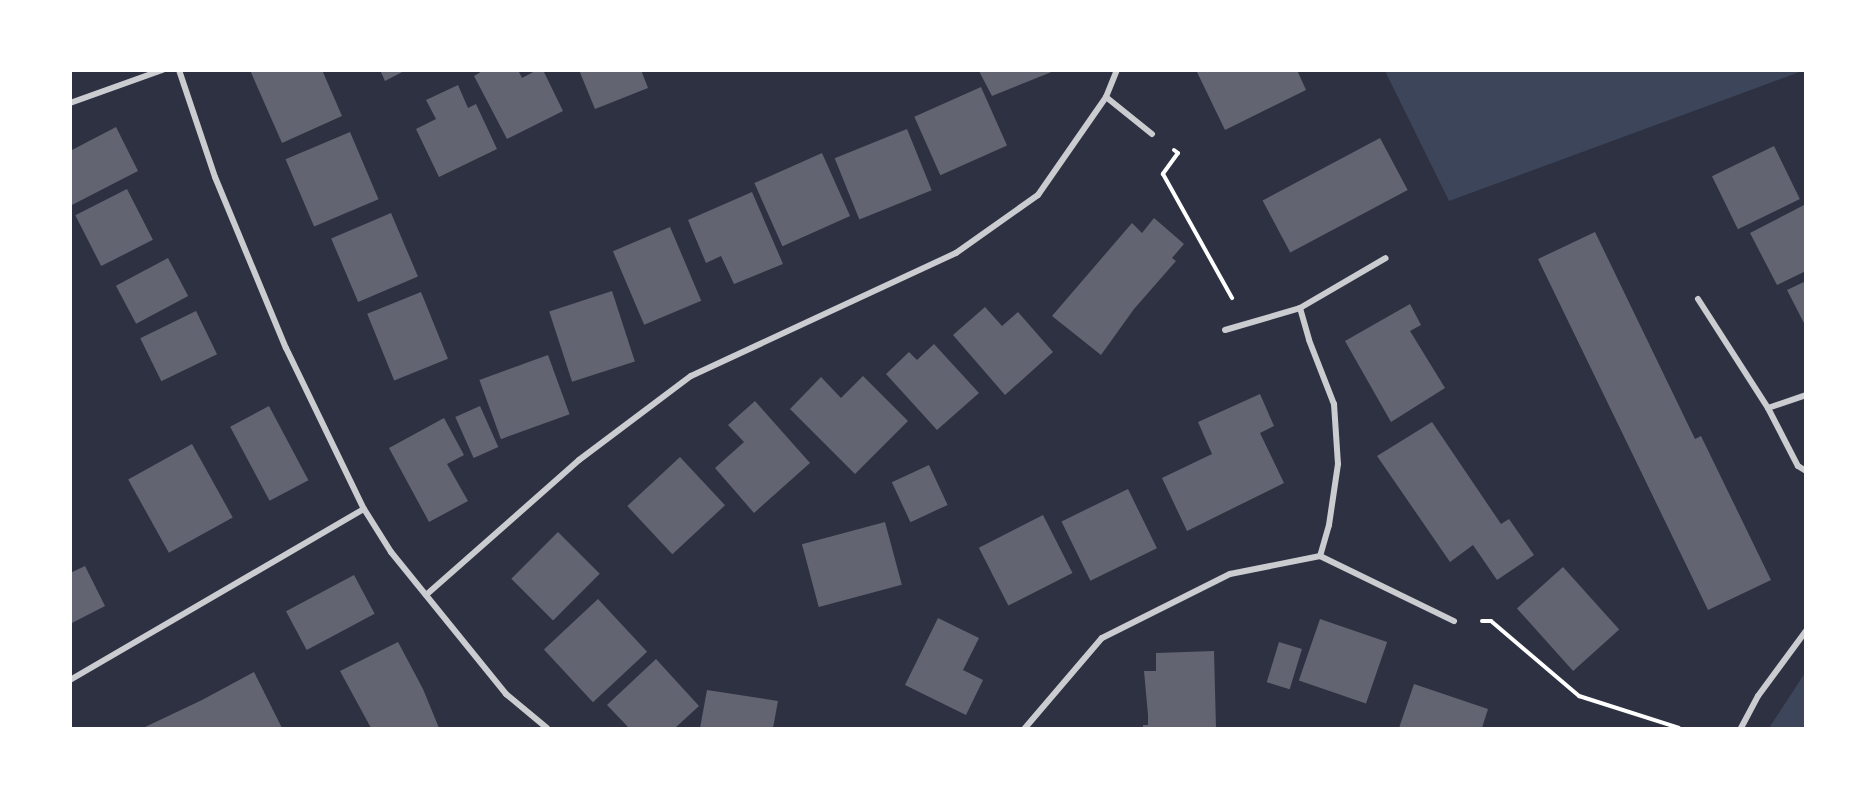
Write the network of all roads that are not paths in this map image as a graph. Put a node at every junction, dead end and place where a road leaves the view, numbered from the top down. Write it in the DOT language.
graph roads {
  1 [pos="162,70"];
  2 [pos="179,70"];
  3 [pos="1117,70"];
  4 [pos="1106,97"];
  5 [pos="70,103"];
  6 [pos="1152,134"];
  7 [pos="1386,258"];
  8 [pos="1698,300"];
  9 [pos="1300,308"];
  10 [pos="1226,330"];
  11 [pos="1806,395"];
  12 [pos="1768,408"];
  13 [pos="1806,471"];
  14 [pos="364,509"];
  15 [pos="1320,556"];
  16 [pos="426,595"];
  17 [pos="1454,621"];
  18 [pos="1806,631"];
  19 [pos="70,680"];
  20 [pos="547,729"];
  21 [pos="1025,729"];
  22 [pos="1741,729"];
  1 -- 5 [label="street"];
  2 -- 14 [label="street"];
  3 -- 4 [label="street"];
  4 -- 6 [label="street"];
  4 -- 16 [label="street"];
  7 -- 9 [label="street"];
  8 -- 12 [label="street"];
  9 -- 10 [label="street"];
  9 -- 15 [label="street"];
  11 -- 12 [label="street"];
  12 -- 13 [label="street"];
  14 -- 16 [label="street"];
  14 -- 19 [label="street"];
  15 -- 17 [label="street"];
  15 -- 21 [label="street"];
  16 -- 20 [label="street"];
  18 -- 22 [label="street"];
}
